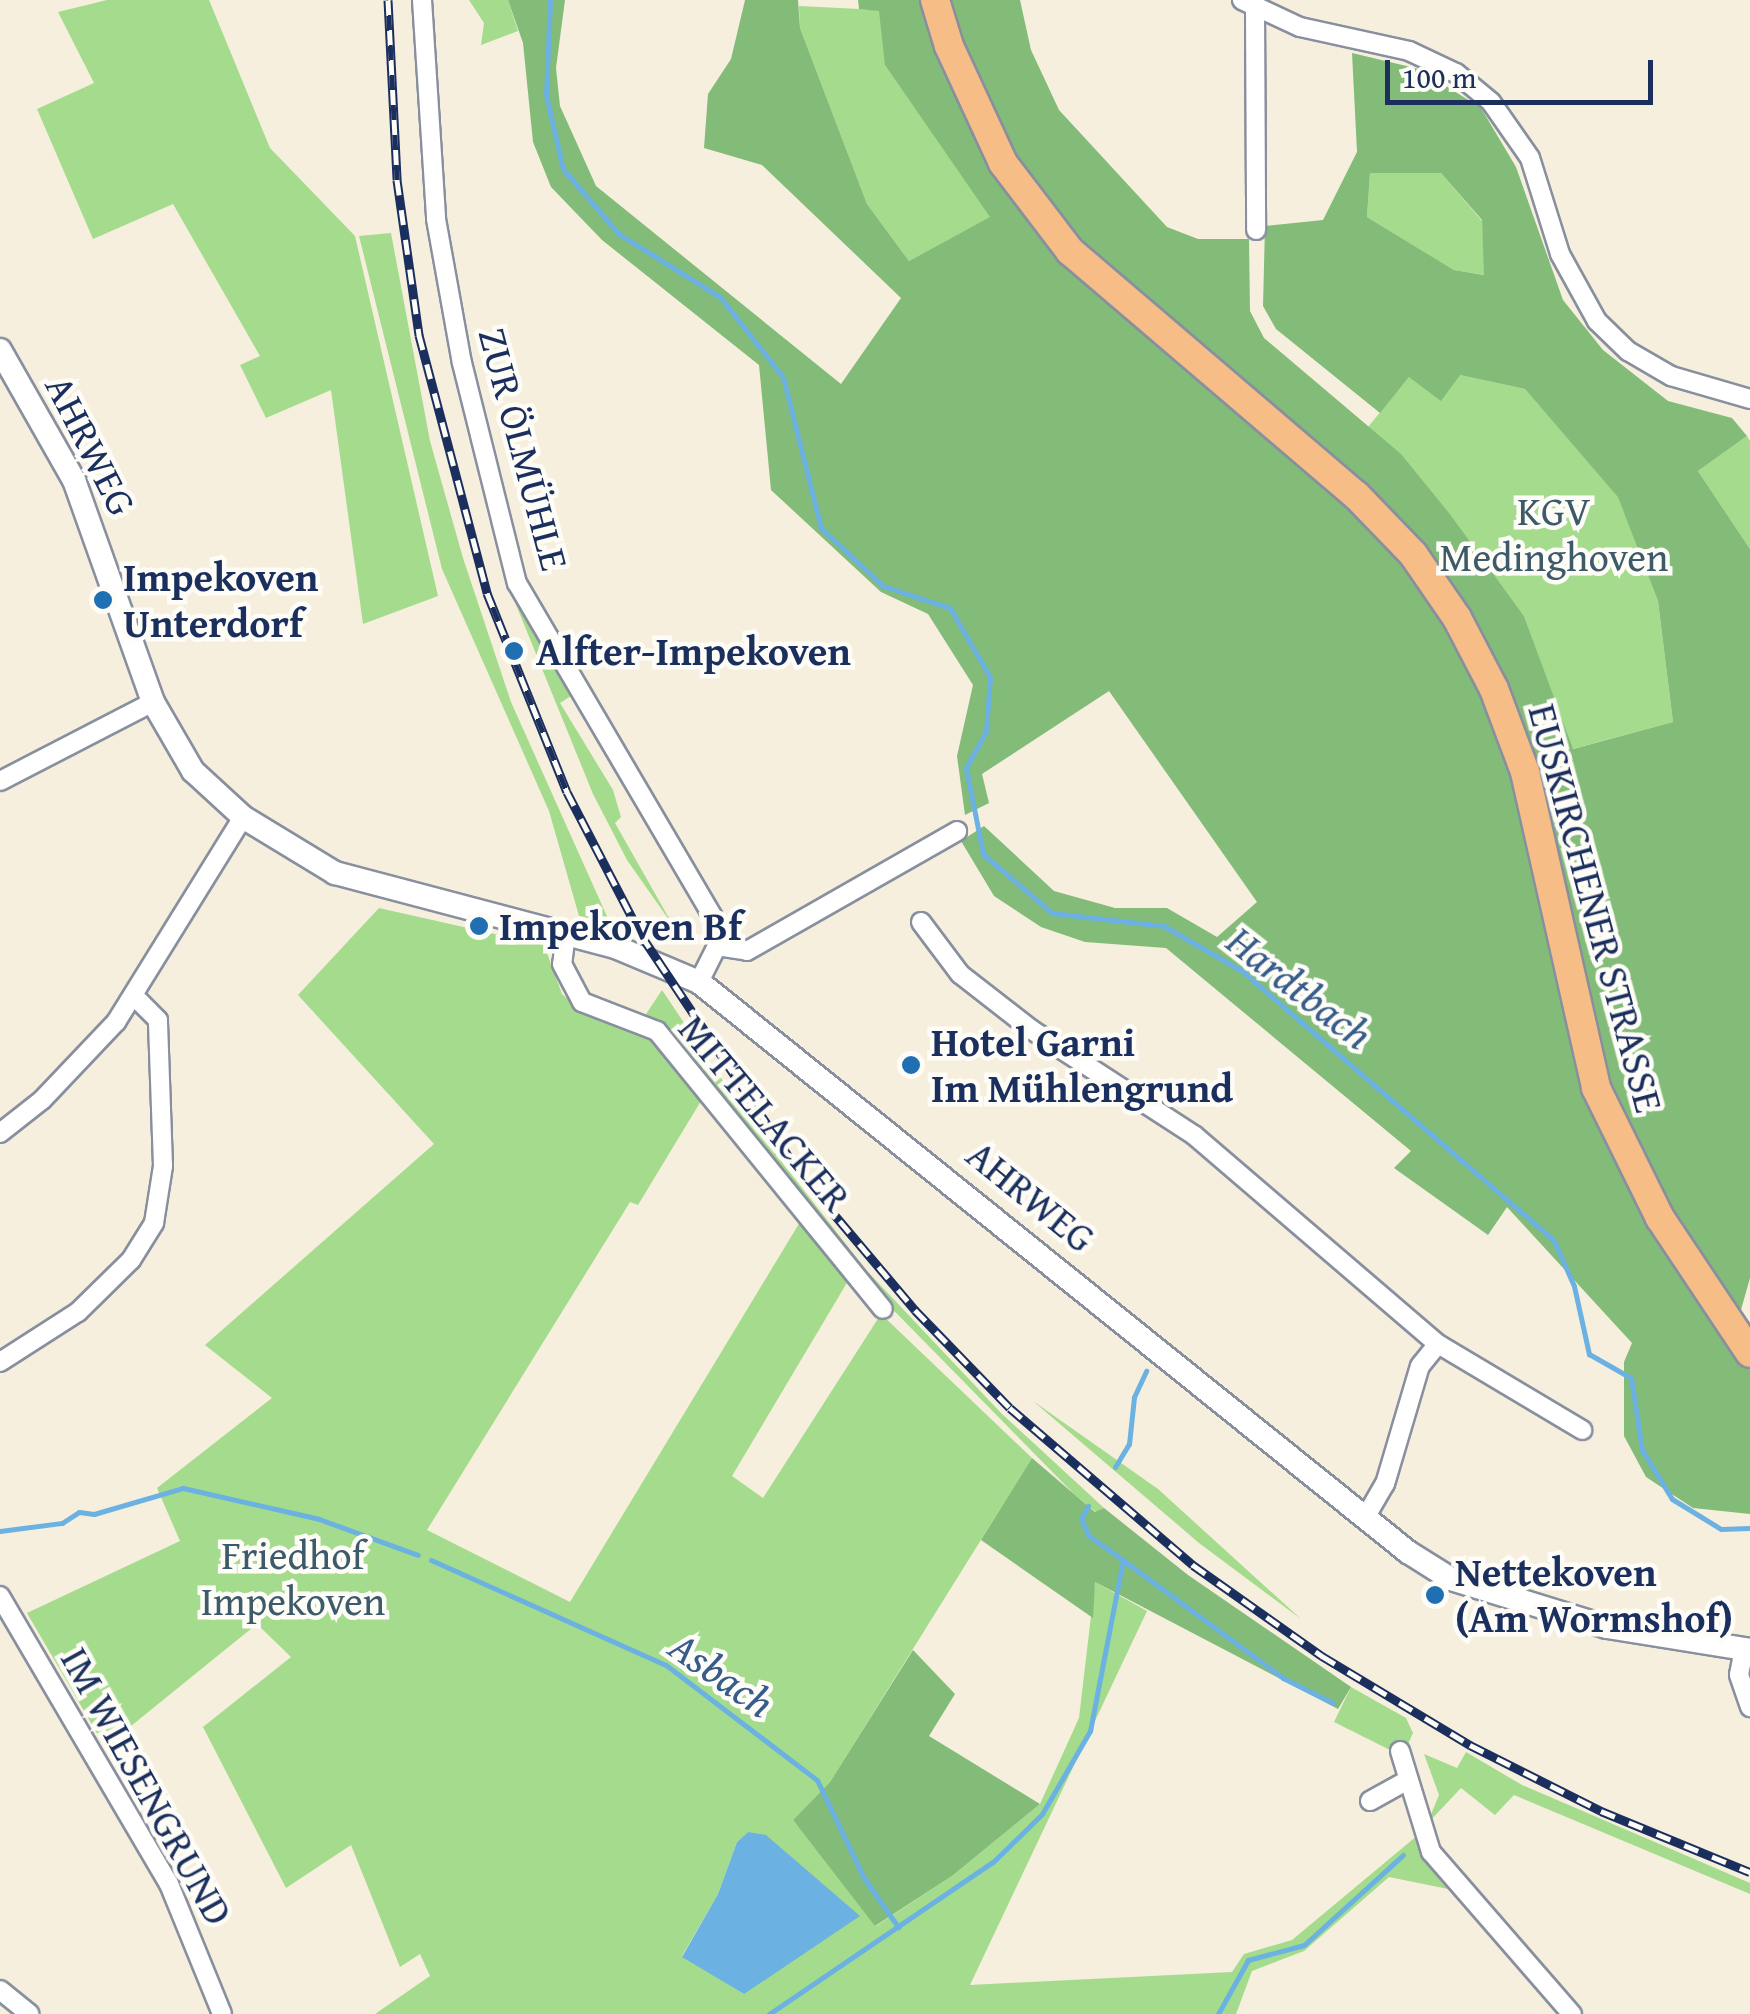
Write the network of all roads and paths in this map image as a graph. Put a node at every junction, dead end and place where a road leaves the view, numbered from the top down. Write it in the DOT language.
graph roads {
  1 [pos="422,0"];
  2 [pos="936,0"];
  3 [pos="1249,5"];
  4 [pos="1256,230"];
  5 [pos="0,350"];
  6 [pos="1750,399"];
  7 [pos="153,702"];
  8 [pos="0,781"];
  9 [pos="243,818"];
  10 [pos="958,831"];
  11 [pos="921,922"];
  12 [pos="566,933"];
  13 [pos="717,946"];
  14 [pos="699,982"];
  15 [pos="134,997"];
  16 [pos="0,1133"];
  17 [pos="883,1309"];
  18 [pos="1438,1344"];
  19 [pos="1750,1354"];
  20 [pos="0,1362"];
  21 [pos="1582,1430"];
  22 [pos="1365,1518"];
  23 [pos="0,1596"];
  24 [pos="1747,1650"];
  25 [pos="1750,1707"];
  26 [pos="1400,1752"];
  27 [pos="1408,1780"];
  28 [pos="1370,1800"];
  29 [pos="0,1990"];
  30 [pos="30,2014"];
  31 [pos="222,2014"];
  32 [pos="1572,2014"];
  1 -- 13 [label="street, ZUR ÖLMÜHLE"];
  2 -- 19 [label="main road, EUSKIRCHENER STRASSE"];
  3 -- 4 [label="street"];
  3 -- 6 [label="street"];
  5 -- 7 [label="street, AHRWEG"];
  7 -- 8 [label="street"];
  7 -- 9 [label="street, AHRWEG"];
  9 -- 12 [label="street, AHRWEG"];
  9 -- 15 [label="street"];
  10 -- 13 [label="street"];
  11 -- 18 [label="street"];
  12 -- 14 [label="street, AHRWEG"];
  12 -- 17 [label="street, MITTELACKER"];
  13 -- 14 [label="street"];
  14 -- 22 [label="street, AHRWEG"];
  15 -- 16 [label="street"];
  15 -- 20 [label="street"];
  18 -- 21 [label="street"];
  18 -- 22 [label="street"];
  22 -- 24 [label="street, AHRWEG"];
  23 -- 31 [label="street, IM WIESENGRUND"];
  24 -- 25 [label="street"];
  26 -- 27 [label="street"];
  27 -- 28 [label="street"];
  27 -- 32 [label="street"];
  29 -- 30 [label="street"];
}
